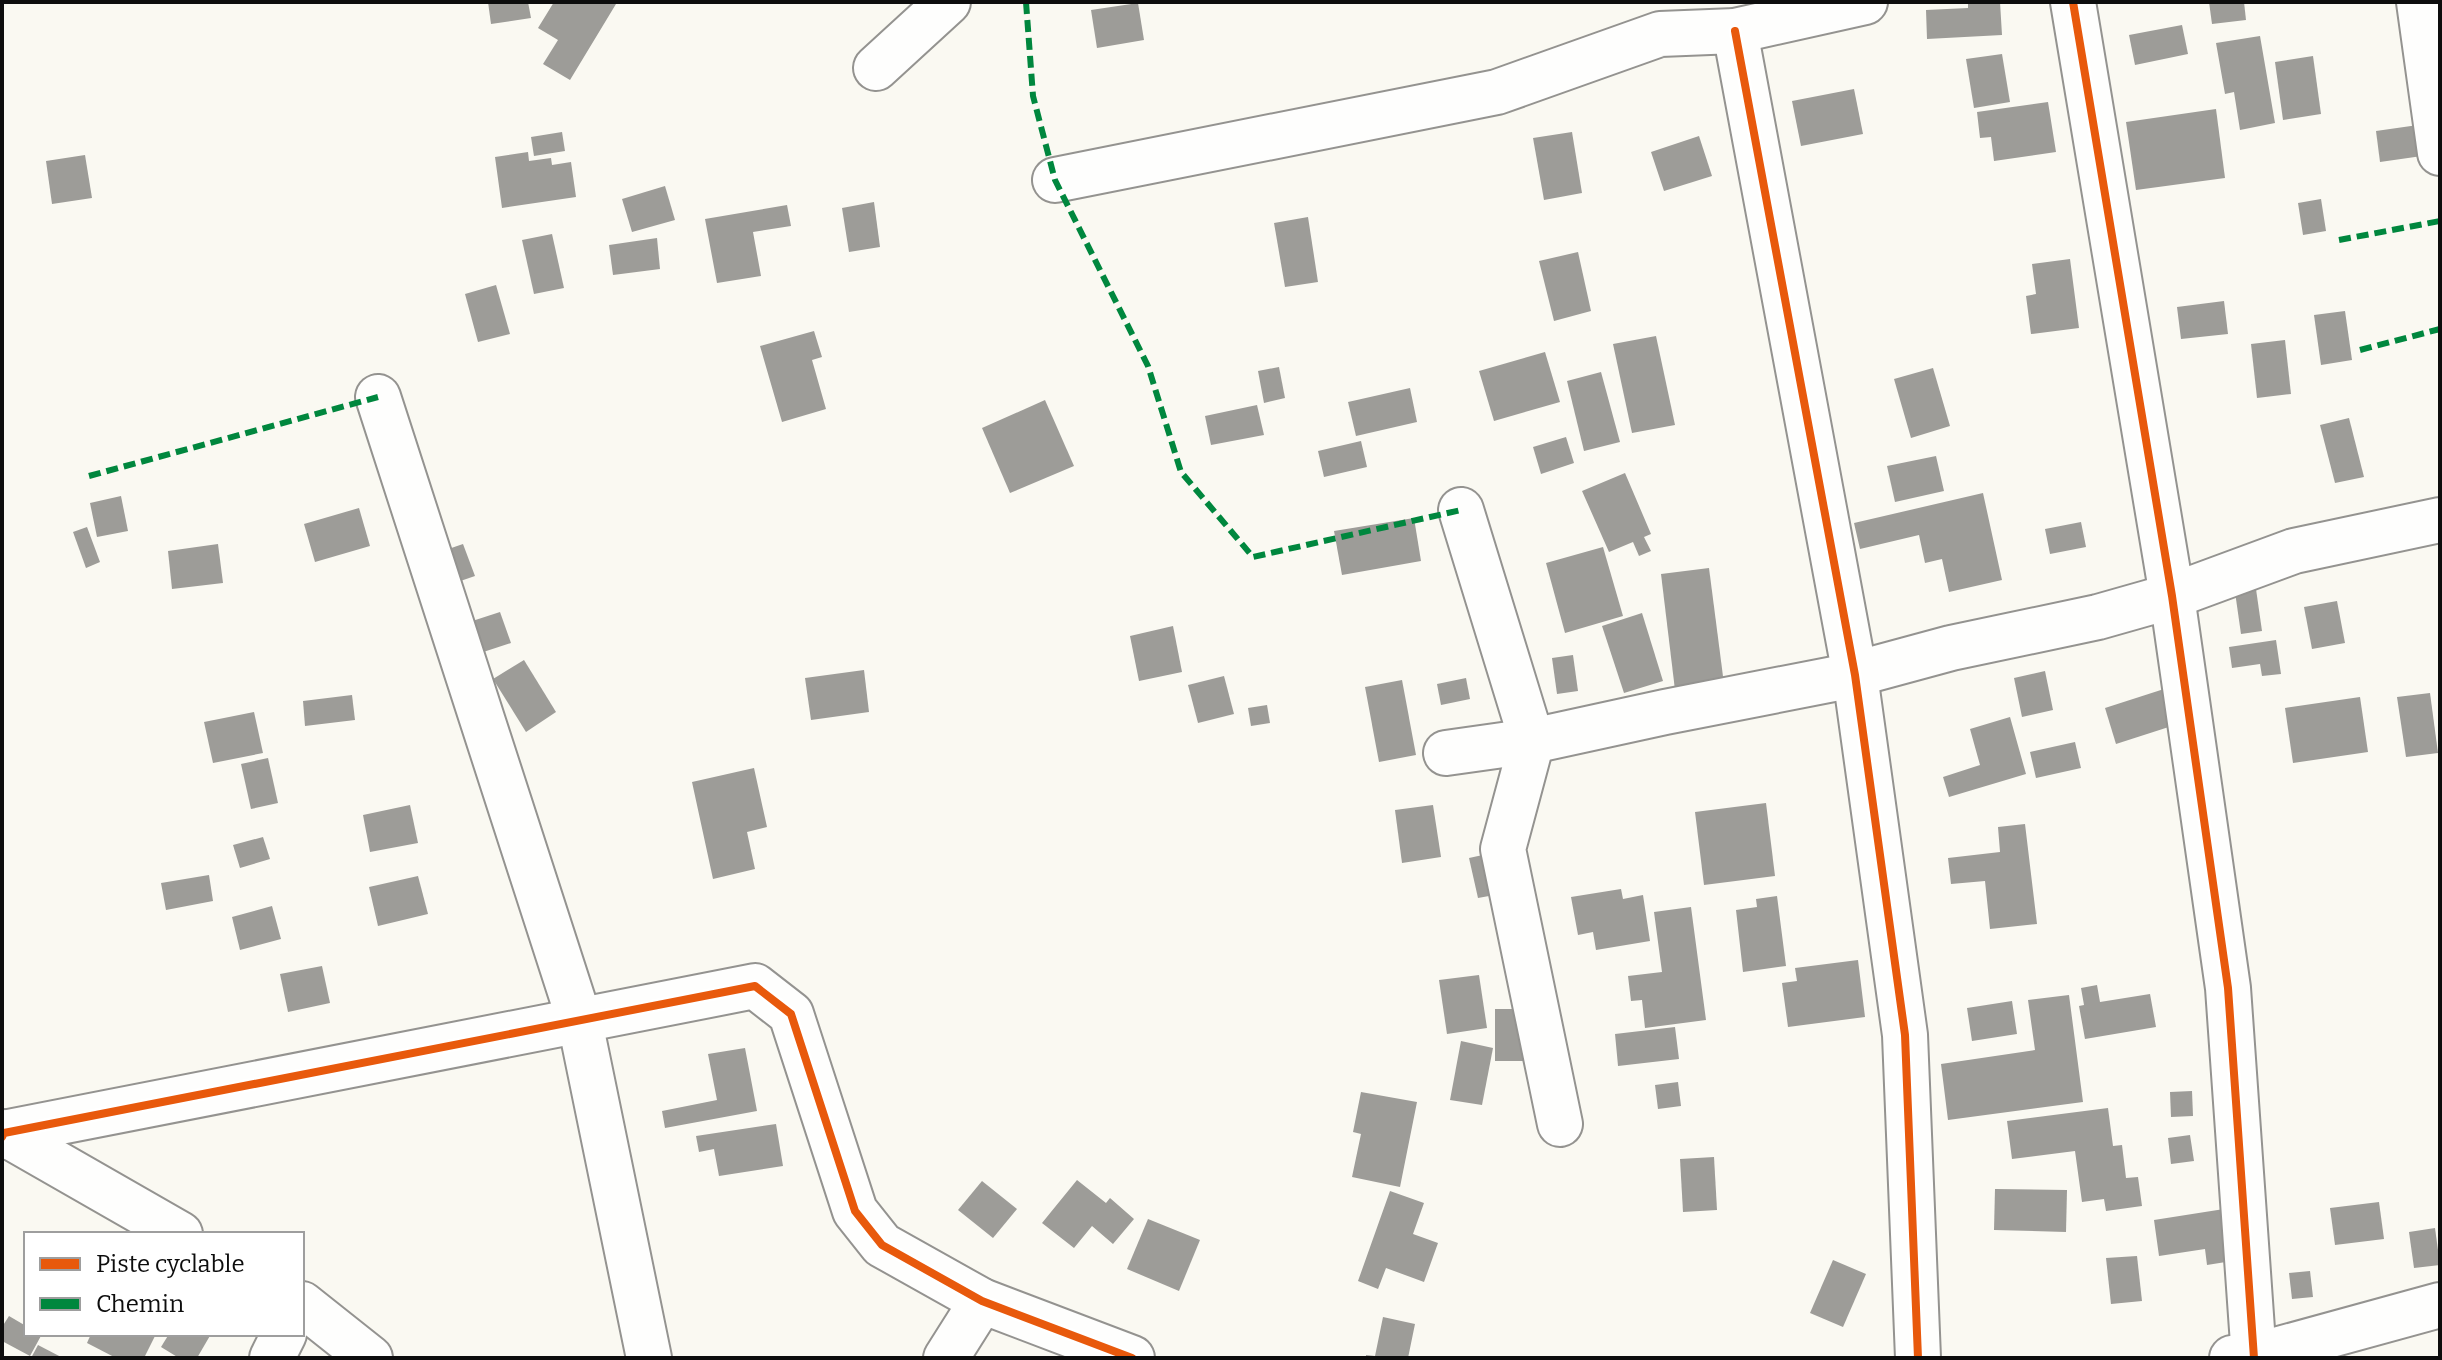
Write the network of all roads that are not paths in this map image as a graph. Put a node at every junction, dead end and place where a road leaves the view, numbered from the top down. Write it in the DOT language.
graph roads {
  1 [pos="948,2"];
  2 [pos="1865,2"];
  3 [pos="2073,2"];
  4 [pos="2419,2"];
  5 [pos="1735,31"];
  6 [pos="876,68"];
  7 [pos="2440,153"];
  8 [pos="1055,180"];
  9 [pos="378,397"];
  10 [pos="1461,510"];
  11 [pos="2440,520"];
  12 [pos="2172,596"];
  13 [pos="1855,675"];
  14 [pos="1532,741"];
  15 [pos="1446,753"];
  16 [pos="580,1022"];
  17 [pos="1560,1124"];
  18 [pos="3,1134"];
  19 [pos="176,1232"];
  20 [pos="982,1301"];
  21 [pos="2440,1305"];
  22 [pos="304,1306"];
  23 [pos="283,1336"];
  24 [pos="2247,1357"];
  25 [pos="272,1358"];
  26 [pos="370,1358"];
  27 [pos="649,1358"];
  28 [pos="946,1358"];
  29 [pos="1132,1358"];
  30 [pos="1918,1358"];
  1 -- 6 [label="street"];
  2 -- 5 [label="street"];
  3 -- 12 [label="street"];
  4 -- 7 [label="street"];
  5 -- 8 [label="street"];
  5 -- 13 [label="street"];
  9 -- 16 [label="street"];
  10 -- 14 [label="street"];
  11 -- 12 [label="street"];
  12 -- 13 [label="street"];
  12 -- 24 [label="street"];
  13 -- 14 [label="street"];
  13 -- 30 [label="street"];
  14 -- 15 [label="street"];
  14 -- 17 [label="street"];
  16 -- 18 [label="street"];
  16 -- 20 [label="street"];
  16 -- 27 [label="street"];
  18 -- 19 [label="street"];
  20 -- 28 [label="street"];
  20 -- 29 [label="street"];
  21 -- 24 [label="street"];
  22 -- 26 [label="street"];
  23 -- 25 [label="street"];
}
